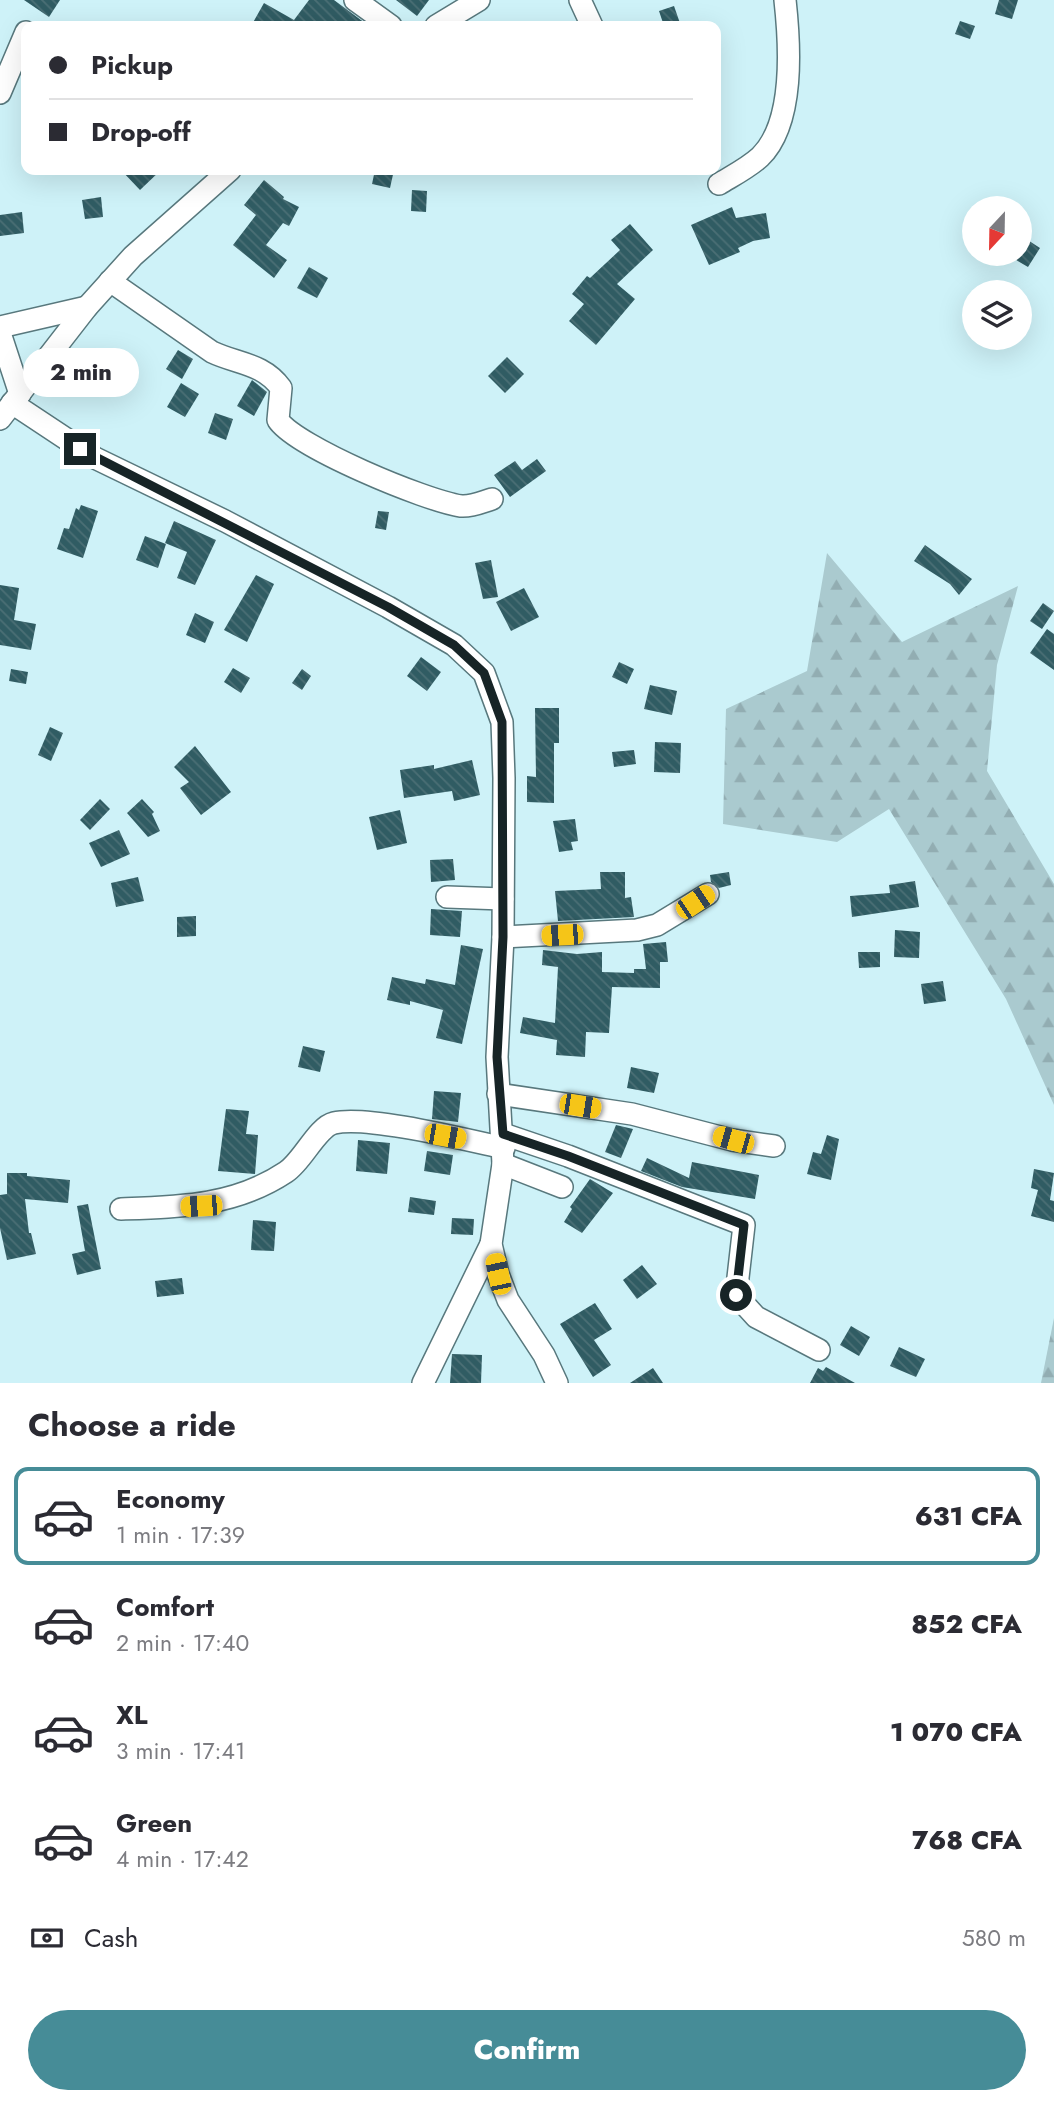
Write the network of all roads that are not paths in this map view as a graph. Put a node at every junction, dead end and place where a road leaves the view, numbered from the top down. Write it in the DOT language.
graph roads {
  1 [pos="355,0"];
  2 [pos="580,0"];
  3 [pos="785,0"];
  4 [pos="472,2"];
  5 [pos="384,21"];
  6 [pos="444,21"];
  7 [pos="590,21"];
  8 [pos="21,44"];
  9 [pos="0,93"];
  10 [pos="224,175"];
  11 [pos="719,184"];
  12 [pos="110,281"];
  13 [pos="87,307"];
  14 [pos="0,327"];
  15 [pos="0,333"];
  16 [pos="11,405"];
  17 [pos="492,499"];
  18 [pos="708,894"];
  19 [pos="447,897"];
  20 [pos="503,899"];
  21 [pos="503,937"];
  22 [pos="498,1094"];
  23 [pos="774,1146"];
  24 [pos="503,1149"];
  25 [pos="562,1187"];
  26 [pos="121,1209"];
  27 [pos="491,1244"];
  28 [pos="819,1350"];
  29 [pos="422,1383"];
  30 [pos="557,1383"];
  1 -- 5 [label="street"];
  2 -- 7 [label="street"];
  3 -- 11 [label="street"];
  4 -- 6 [label="street"];
  8 -- 9 [label="street"];
  10 -- 12 [label="street"];
  12 -- 13 [label="street"];
  12 -- 17 [label="street"];
  13 -- 14 [label="street"];
  13 -- 16 [label="street"];
  15 -- 16 [label="street"];
  16 -- 20 [label="street"];
  18 -- 21 [label="street"];
  19 -- 20 [label="street"];
  20 -- 21 [label="street"];
  21 -- 22 [label="street"];
  22 -- 23 [label="street"];
  22 -- 24 [label="street"];
  24 -- 25 [label="street"];
  24 -- 26 [label="street"];
  24 -- 27 [label="street"];
  24 -- 28 [label="street"];
  27 -- 29 [label="street"];
  27 -- 30 [label="street"];
}
